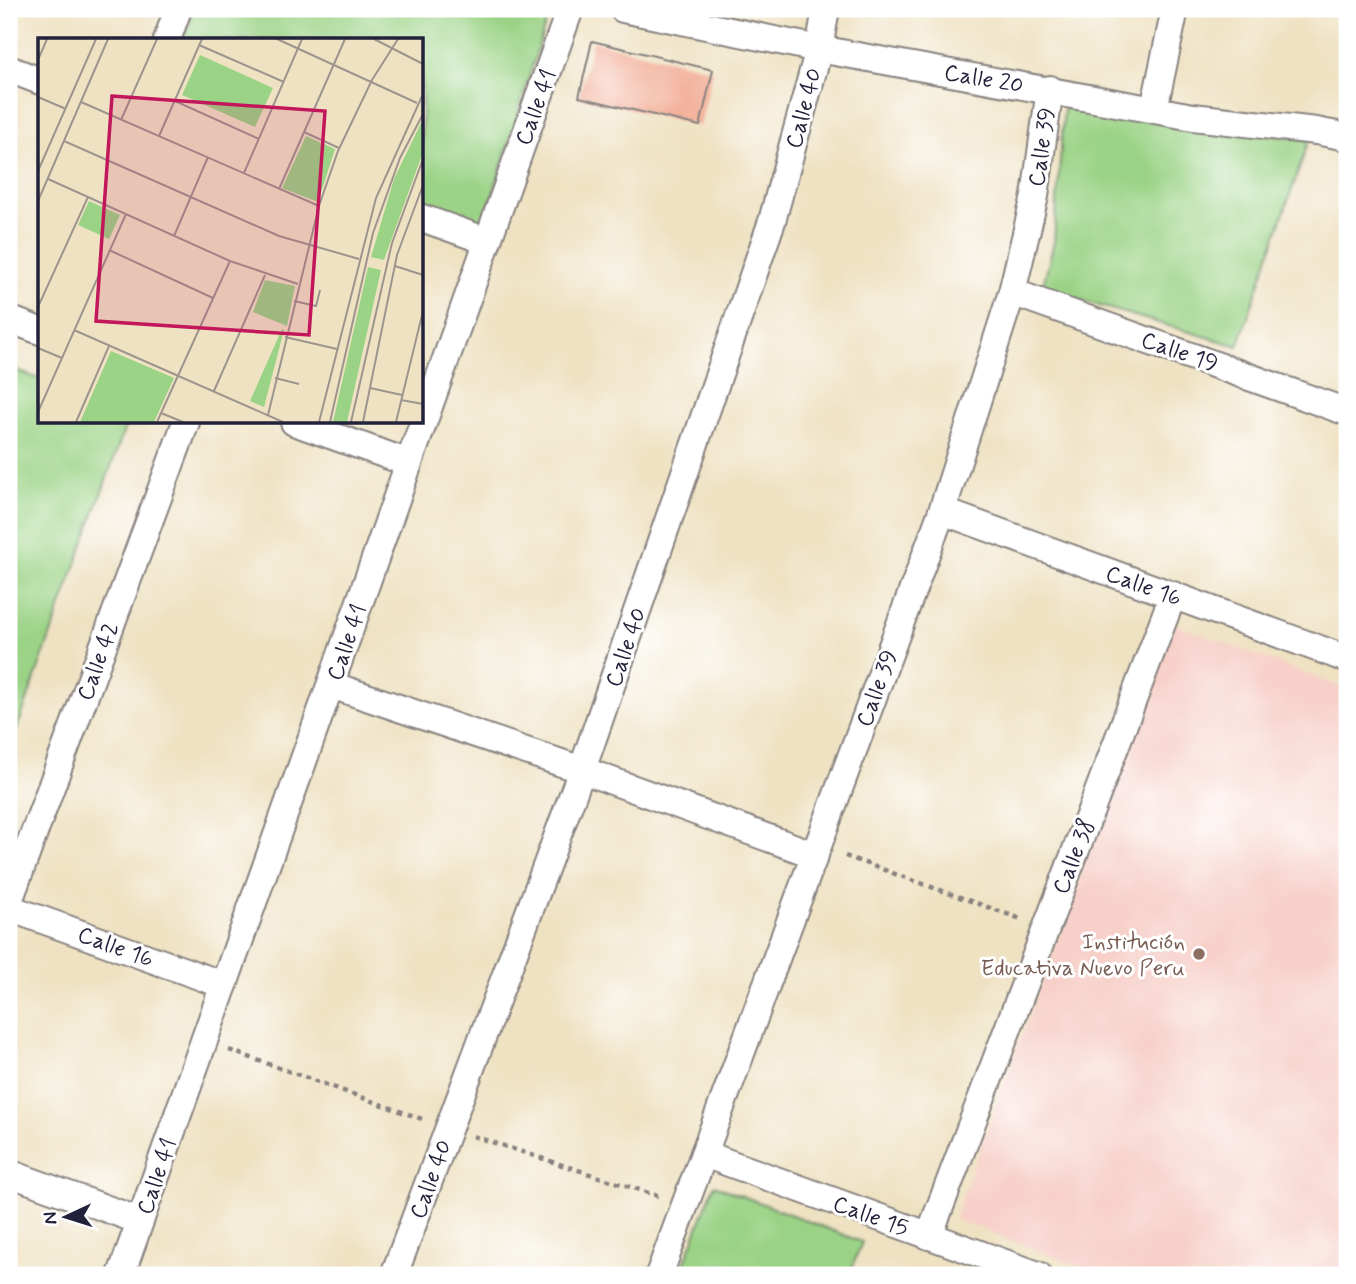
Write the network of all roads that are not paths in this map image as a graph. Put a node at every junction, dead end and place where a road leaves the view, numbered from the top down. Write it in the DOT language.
graph roads {
  1 [pos="178,9"];
  2 [pos="570,9"];
  3 [pos="623,9"];
  4 [pos="826,9"];
  5 [pos="1175,9"];
  6 [pos="168,38"];
  7 [pos="819,49"];
  8 [pos="9,69"];
  9 [pos="38,80"];
  10 [pos="1050,89"];
  11 [pos="1154,109"];
  12 [pos="1347,137"];
  13 [pos="424,219"];
  14 [pos="487,241"];
  15 [pos="1012,292"];
  16 [pos="9,319"];
  17 [pos="38,330"];
  18 [pos="1347,412"];
  19 [pos="424,420"];
  20 [pos="185,424"];
  21 [pos="300,424"];
  22 [pos="423,424"];
  23 [pos="409,463"];
  24 [pos="942,510"];
  25 [pos="1172,595"];
  26 [pos="1347,659"];
  27 [pos="331,685"];
  28 [pos="582,770"];
  29 [pos="816,851"];
  30 [pos="9,901"];
  31 [pos="9,908"];
  32 [pos="224,985"];
  33 [pos="704,1154"];
  34 [pos="9,1173"];
  35 [pos="141,1221"];
  36 [pos="929,1236"];
  37 [pos="121,1275"];
  38 [pos="394,1275"];
  39 [pos="659,1275"];
  40 [pos="1038,1275"];
  1 -- 6 [label="street"];
  2 -- 14 [label="street, Calle 41"];
  3 -- 7 [label="street, Calle 20"];
  4 -- 7 [label="street, Calle 40"];
  5 -- 11 [label="street"];
  7 -- 10 [label="street, Calle 20"];
  7 -- 28 [label="street, Calle 40"];
  8 -- 9 [label="street"];
  10 -- 11 [label="street, Calle 20"];
  10 -- 15 [label="street, Calle 39"];
  11 -- 12 [label="street, Calle 20"];
  13 -- 14 [label="street"];
  14 -- 19 [label="street, Calle 41"];
  15 -- 18 [label="street, Calle 19"];
  15 -- 24 [label="street, Calle 39"];
  16 -- 17 [label="street"];
  20 -- 30 [label="street, Calle 42"];
  21 -- 23 [label="street"];
  22 -- 23 [label="street, Calle 41"];
  23 -- 27 [label="street, Calle 41"];
  24 -- 25 [label="street, Calle 16"];
  24 -- 29 [label="street, Calle 39"];
  25 -- 26 [label="street, Calle 16"];
  25 -- 36 [label="street, Calle 38"];
  27 -- 28 [label="street"];
  27 -- 32 [label="street, Calle 41"];
  28 -- 29 [label="street"];
  28 -- 38 [label="street, Calle 40"];
  29 -- 33 [label="street, Calle 39"];
  31 -- 32 [label="street, Calle 16"];
  32 -- 35 [label="street, Calle 41"];
  33 -- 36 [label="street, Calle 15"];
  33 -- 39 [label="street, Calle 39"];
  34 -- 35 [label="street"];
  35 -- 37 [label="street, Calle 41"];
  36 -- 40 [label="street, Calle 15"];
}
